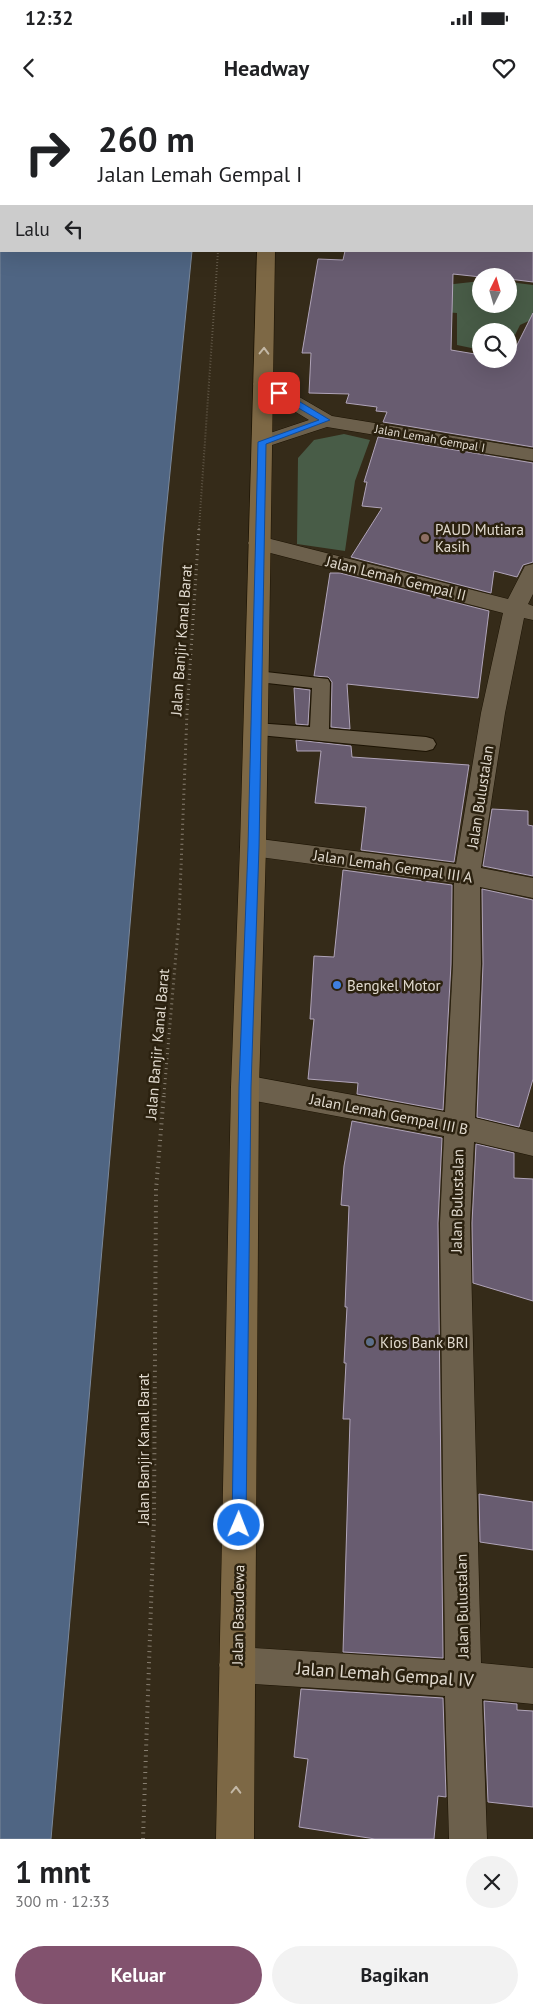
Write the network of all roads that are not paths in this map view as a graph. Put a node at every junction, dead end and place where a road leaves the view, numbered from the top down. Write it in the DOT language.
graph roads {
  1 [pos="266,252"];
  2 [pos="263,384"];
  3 [pos="326,420"];
  4 [pos="262,442"];
  5 [pos="533,455"];
  6 [pos="259,543"];
  7 [pos="533,571"];
  8 [pos="524,611"];
  9 [pos="258,677"];
  10 [pos="256,729"];
  11 [pos="319,734"];
  12 [pos="426,744"];
  13 [pos="253,847"];
  14 [pos="467,876"];
  15 [pos="533,888"];
  16 [pos="245,1087"];
  17 [pos="459,1127"];
  18 [pos="533,1144"];
  19 [pos="237,1665"];
  20 [pos="463,1679"];
  21 [pos="533,1686"];
  22 [pos="235,1839"];
  23 [pos="468,1839"];
  2 -- 1 [label="street, Jalan Basudewa, one-way"];
  2 -- 3 [label="street, Jalan Lemah Gempal I"];
  2 -- 4 [label="street, Jalan Basudewa"];
  3 -- 4 [label="street, Jalan Lemah Gempal I"];
  3 -- 5 [label="street, Jalan Lemah Gempal I"];
  4 -- 6 [label="street, Jalan Basudewa"];
  6 -- 8 [label="street, Jalan Lemah Gempal II"];
  6 -- 9 [label="street, Jalan Basudewa"];
  7 -- 8 [label="street, Jalan Bulustalan"];
  8 -- 14 [label="street, Jalan Bulustalan"];
  9 -- 10 [label="street, Jalan Basudewa"];
  9 -- 11 [label="lane"];
  10 -- 11 [label="lane"];
  10 -- 13 [label="street, Jalan Basudewa"];
  11 -- 12 [label="lane"];
  13 -- 14 [label="street, Jalan Lemah Gempal III A"];
  13 -- 16 [label="street, Jalan Basudewa"];
  14 -- 15 [label="street, Jalan Lemah Gempal III A"];
  14 -- 17 [label="street, Jalan Bulustalan"];
  16 -- 17 [label="street, Jalan Lemah Gempal III B"];
  16 -- 19 [label="street, Jalan Basudewa"];
  17 -- 18 [label="street, Jalan Lemah Gempal III B"];
  17 -- 20 [label="street, Jalan Bulustalan"];
  19 -- 20 [label="street, Jalan Lemah Gempal IV"];
  22 -- 19 [label="street, Jalan Basudewa, one-way"];
  20 -- 21 [label="street, Jalan Lemah Gempal IV"];
  20 -- 23 [label="street, Jalan Bulustalan"];
}
